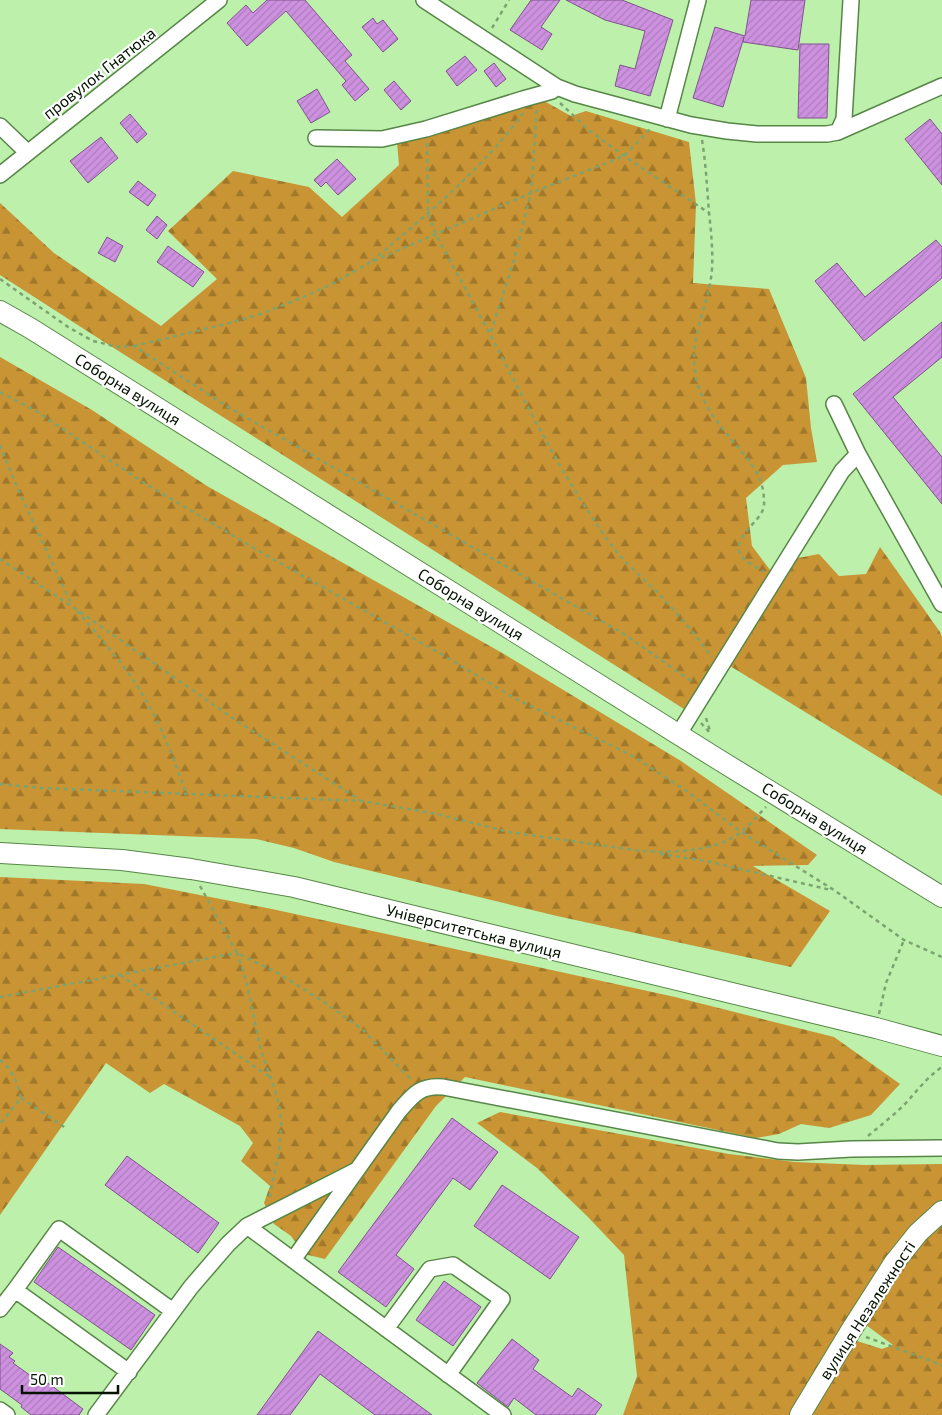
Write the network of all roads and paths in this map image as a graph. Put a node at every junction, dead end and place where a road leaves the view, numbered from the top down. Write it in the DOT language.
graph roads {
  1 [pos="219,0"];
  2 [pos="424,0"];
  3 [pos="509,0"];
  4 [pos="698,0"];
  5 [pos="851,0"];
  6 [pos="484,40"];
  7 [pos="942,86"];
  8 [pos="549,91"];
  9 [pos="664,118"];
  10 [pos="0,126"];
  11 [pos="699,127"];
  12 [pos="426,129"];
  13 [pos="838,132"];
  14 [pos="316,138"];
  15 [pos="27,152"];
  16 [pos="624,156"];
  17 [pos="0,175"];
  18 [pos="531,193"];
  19 [pos="428,213"];
  20 [pos="709,213"];
  21 [pos="436,235"];
  22 [pos="368,263"];
  23 [pos="0,278"];
  24 [pos="0,311"];
  25 [pos="490,334"];
  26 [pos="134,346"];
  27 [pos="0,392"];
  28 [pos="834,404"];
  29 [pos="0,444"];
  30 [pos="858,454"];
  31 [pos="0,559"];
  32 [pos="774,580"];
  33 [pos="942,604"];
  34 [pos="73,607"];
  35 [pos="720,668"];
  36 [pos="705,692"];
  37 [pos="678,735"];
  38 [pos="0,784"];
  39 [pos="187,795"];
  40 [pos="777,795"];
  41 [pos="362,801"];
  42 [pos="742,832"];
  43 [pos="641,852"];
  44 [pos="0,853"];
  45 [pos="191,869"];
  46 [pos="834,890"];
  47 [pos="942,897"];
  48 [pos="904,940"];
  49 [pos="237,953"];
  50 [pos="942,956"];
  51 [pos="120,975"];
  52 [pos="0,997"];
  53 [pos="876,1028"];
  54 [pos="942,1046"];
  55 [pos="0,1060"];
  56 [pos="942,1067"];
  57 [pos="270,1077"];
  58 [pos="420,1090"];
  59 [pos="21,1098"];
  60 [pos="0,1124"];
  61 [pos="67,1129"];
  62 [pos="942,1148"];
  63 [pos="851,1150"];
  64 [pos="358,1169"];
  65 [pos="942,1211"];
  66 [pos="267,1215"];
  67 [pos="247,1226"];
  68 [pos="293,1260"];
  69 [pos="15,1290"];
  70 [pos="0,1309"];
  71 [pos="173,1311"];
  72 [pos="386,1329"];
  73 [pos="850,1332"];
  74 [pos="942,1366"];
  75 [pos="129,1372"];
  76 [pos="448,1375"];
  77 [pos="0,1410"];
  78 [pos="7,1415"];
  79 [pos="96,1415"];
  80 [pos="503,1415"];
  81 [pos="800,1415"];
  1 -- 15 [label="street, провулок Гнатюка"];
  2 -- 6 [label="street"];
  3 -- 6 [label="path"];
  4 -- 9 [label="street"];
  5 -- 13 [label="street"];
  6 -- 8 [label="street"];
  7 -- 13 [label="street"];
  8 -- 9 [label="street"];
  8 -- 12 [label="street"];
  8 -- 16 [label="path"];
  8 -- 18 [label="path"];
  8 -- 19 [label="path"];
  9 -- 11 [label="street"];
  9 -- 16 [label="path"];
  10 -- 15 [label="street"];
  11 -- 13 [label="street"];
  11 -- 20 [label="path"];
  12 -- 14 [label="street"];
  12 -- 19 [label="path"];
  15 -- 17 [label="street, провулок Гнатюка"];
  16 -- 18 [label="path"];
  16 -- 20 [label="path"];
  18 -- 21 [label="path"];
  18 -- 25 [label="path"];
  19 -- 21 [label="path"];
  19 -- 22 [label="path"];
  20 -- 32 [label="path"];
  21 -- 22 [label="path"];
  21 -- 25 [label="path"];
  22 -- 26 [label="path"];
  23 -- 26 [label="path"];
  24 -- 37 [label="main road, Соборна вулиця"];
  25 -- 35 [label="path"];
  26 -- 36 [label="path"];
  27 -- 42 [label="path"];
  28 -- 30 [label="street"];
  29 -- 34 [label="path"];
  30 -- 32 [label="street"];
  30 -- 33 [label="street"];
  31 -- 34 [label="path"];
  32 -- 35 [label="street"];
  34 -- 39 [label="path"];
  34 -- 41 [label="path"];
  35 -- 36 [label="street"];
  36 -- 37 [label="street"];
  37 -- 40 [label="main road, Соборна вулиця"];
  38 -- 39 [label="path"];
  39 -- 41 [label="path"];
  40 -- 42 [label="path"];
  40 -- 47 [label="main road, Соборна вулиця"];
  41 -- 43 [label="path"];
  42 -- 43 [label="path"];
  42 -- 46 [label="path"];
  43 -- 46 [label="path"];
  44 -- 45 [label="main road, Університетська вулиця"];
  45 -- 49 [label="path"];
  45 -- 53 [label="main road, Університетська вулиця"];
  46 -- 48 [label="path"];
  48 -- 50 [label="path"];
  48 -- 53 [label="path"];
  49 -- 51 [label="path"];
  49 -- 57 [label="path"];
  49 -- 58 [label="path"];
  51 -- 52 [label="path"];
  51 -- 57 [label="path"];
  53 -- 54 [label="main road, Університетська вулиця"];
  55 -- 59 [label="path"];
  56 -- 63 [label="path"];
  57 -- 66 [label="path"];
  58 -- 63 [label="street"];
  58 -- 64 [label="street"];
  59 -- 60 [label="path"];
  59 -- 61 [label="path"];
  62 -- 63 [label="street"];
  64 -- 66 [label="street"];
  64 -- 68 [label="street"];
  65 -- 73 [label="main road, вулиця Незалежності"];
  66 -- 67 [label="street"];
  67 -- 68 [label="street"];
  67 -- 71 [label="street"];
  68 -- 72 [label="street"];
  69 -- 70 [label="street"];
  69 -- 71 [label="street"];
  69 -- 75 [label="street"];
  71 -- 75 [label="street"];
  72 -- 76 [label="street"];
  72 -- 76 [label="street"];
  73 -- 74 [label="path"];
  73 -- 81 [label="main road, вулиця Незалежності"];
  75 -- 79 [label="street"];
  76 -- 80 [label="street"];
  77 -- 78 [label="street"];
}
